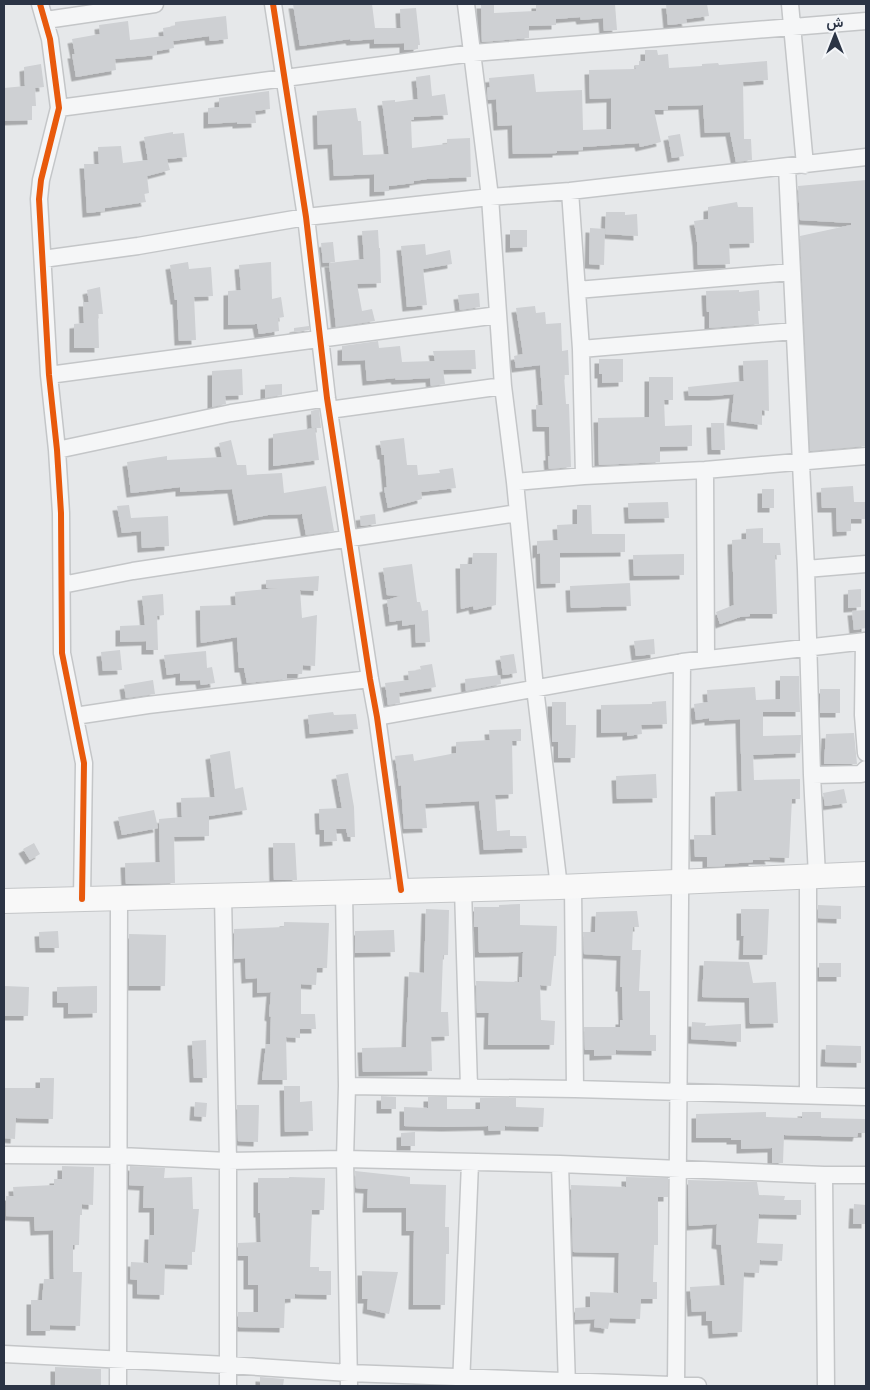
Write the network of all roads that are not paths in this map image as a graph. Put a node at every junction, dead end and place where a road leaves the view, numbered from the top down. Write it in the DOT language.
graph roads {
  1 [pos="40,4"];
  2 [pos="154,4"];
  3 [pos="273,4"];
  4 [pos="466,4"];
  5 [pos="790,4"];
  6 [pos="46,20"];
  7 [pos="866,21"];
  8 [pos="793,27"];
  9 [pos="473,53"];
  10 [pos="284,77"];
  11 [pos="59,108"];
  12 [pos="866,158"];
  13 [pos="805,165"];
  14 [pos="787,167"];
  15 [pos="570,191"];
  16 [pos="490,197"];
  17 [pos="306,217"];
  18 [pos="43,260"];
  19 [pos="791,272"];
  20 [pos="577,290"];
  21 [pos="498,315"];
  22 [pos="794,331"];
  23 [pos="319,340"];
  24 [pos="581,349"];
  25 [pos="49,375"];
  26 [pos="503,386"];
  27 [pos="328,404"];
  28 [pos="57,450"];
  29 [pos="866,456"];
  30 [pos="800,461"];
  31 [pos="704,470"];
  32 [pos="584,476"];
  33 [pos="515,482"];
  34 [pos="518,513"];
  35 [pos="350,539"];
  36 [pos="866,564"];
  37 [pos="806,569"];
  38 [pos="62,585"];
  39 [pos="865,641"];
  40 [pos="808,646"];
  41 [pos="706,658"];
  42 [pos="682,662"];
  43 [pos="370,679"];
  44 [pos="535,688"];
  45 [pos="76,716"];
  46 [pos="377,717"];
  47 [pos="866,753"];
  48 [pos="866,769"];
  49 [pos="812,775"];
  50 [pos="866,874"];
  51 [pos="813,877"];
  52 [pos="682,880"];
  53 [pos="566,886"];
  54 [pos="463,889"];
  55 [pos="401,890"];
  56 [pos="344,891"];
  57 [pos="223,895"];
  58 [pos="82,899"];
  59 [pos="119,899"];
  60 [pos="4,901"];
  61 [pos="347,1086"];
  62 [pos="469,1087"];
  63 [pos="575,1089"];
  64 [pos="678,1092"];
  65 [pos="808,1095"];
  66 [pos="866,1097"];
  67 [pos="4,1155"];
  68 [pos="120,1156"];
  69 [pos="345,1159"];
  70 [pos="228,1161"];
  71 [pos="470,1163"];
  72 [pos="560,1164"];
  73 [pos="678,1168"];
  74 [pos="866,1175"];
  75 [pos="824,1176"];
  76 [pos="4,1354"];
  77 [pos="119,1360"];
  78 [pos="228,1365"];
  79 [pos="349,1380"];
  80 [pos="461,1381"];
  81 [pos="567,1384"];
  82 [pos="118,1386"];
  83 [pos="228,1386"];
  84 [pos="676,1386"];
  85 [pos="698,1386"];
  86 [pos="826,1386"];
  1 -- 6 [label="street"];
  2 -- 6 [label="street"];
  3 -- 10 [label="street"];
  4 -- 9 [label="street"];
  5 -- 8 [label="street"];
  6 -- 11 [label="street"];
  7 -- 8 [label="street"];
  8 -- 9 [label="street"];
  8 -- 13 [label="street"];
  9 -- 10 [label="street"];
  9 -- 16 [label="street"];
  10 -- 11 [label="street"];
  10 -- 17 [label="street"];
  11 -- 18 [label="street"];
  12 -- 13 [label="street"];
  13 -- 14 [label="street"];
  14 -- 15 [label="street"];
  14 -- 19 [label="street"];
  15 -- 16 [label="street"];
  15 -- 20 [label="street"];
  16 -- 17 [label="street"];
  16 -- 21 [label="street"];
  17 -- 18 [label="street"];
  17 -- 23 [label="street"];
  18 -- 25 [label="street"];
  19 -- 20 [label="street"];
  19 -- 22 [label="street"];
  20 -- 24 [label="street"];
  21 -- 23 [label="street"];
  21 -- 26 [label="street"];
  22 -- 24 [label="street"];
  22 -- 30 [label="street"];
  23 -- 25 [label="street"];
  23 -- 27 [label="street"];
  24 -- 32 [label="street"];
  25 -- 28 [label="street"];
  26 -- 27 [label="street"];
  26 -- 33 [label="street"];
  27 -- 28 [label="street"];
  27 -- 35 [label="street"];
  28 -- 38 [label="street"];
  29 -- 30 [label="street"];
  30 -- 31 [label="street"];
  30 -- 37 [label="street"];
  31 -- 32 [label="street"];
  31 -- 41 [label="street"];
  32 -- 33 [label="street"];
  33 -- 34 [label="street"];
  34 -- 35 [label="street"];
  34 -- 44 [label="street"];
  35 -- 38 [label="street"];
  35 -- 43 [label="street"];
  36 -- 37 [label="street"];
  37 -- 40 [label="street"];
  38 -- 45 [label="street"];
  39 -- 40 [label="street"];
  39 -- 47 [label="street"];
  40 -- 41 [label="street"];
  40 -- 49 [label="street"];
  41 -- 42 [label="street"];
  42 -- 44 [label="street"];
  42 -- 52 [label="street"];
  43 -- 45 [label="street"];
  43 -- 46 [label="street"];
  44 -- 46 [label="street"];
  44 -- 53 [label="street"];
  45 -- 58 [label="street"];
  46 -- 55 [label="street"];
  48 -- 49 [label="street"];
  49 -- 51 [label="street"];
  50 -- 51 [label="street"];
  51 -- 52 [label="street"];
  51 -- 65 [label="street"];
  52 -- 53 [label="street"];
  52 -- 64 [label="street"];
  53 -- 54 [label="street"];
  53 -- 63 [label="street"];
  54 -- 55 [label="street"];
  54 -- 62 [label="street"];
  55 -- 56 [label="street"];
  56 -- 57 [label="street"];
  56 -- 61 [label="street"];
  57 -- 59 [label="street"];
  57 -- 70 [label="street"];
  58 -- 59 [label="street"];
  58 -- 60 [label="street"];
  59 -- 68 [label="street"];
  61 -- 62 [label="street"];
  61 -- 69 [label="street"];
  62 -- 63 [label="street"];
  63 -- 64 [label="street"];
  64 -- 65 [label="street"];
  64 -- 73 [label="street"];
  65 -- 66 [label="street"];
  67 -- 68 [label="street"];
  68 -- 70 [label="street"];
  68 -- 77 [label="street"];
  69 -- 70 [label="street"];
  69 -- 71 [label="street"];
  69 -- 79 [label="street"];
  70 -- 78 [label="street"];
  71 -- 72 [label="street"];
  71 -- 80 [label="street"];
  72 -- 73 [label="street"];
  72 -- 81 [label="street"];
  73 -- 75 [label="street"];
  73 -- 84 [label="street"];
  74 -- 75 [label="street"];
  75 -- 86 [label="street"];
  76 -- 77 [label="street"];
  77 -- 78 [label="street"];
  77 -- 82 [label="street"];
  78 -- 79 [label="street"];
  78 -- 83 [label="street"];
  79 -- 80 [label="street"];
  80 -- 81 [label="street"];
  81 -- 84 [label="street"];
  84 -- 85 [label="street"];
}
